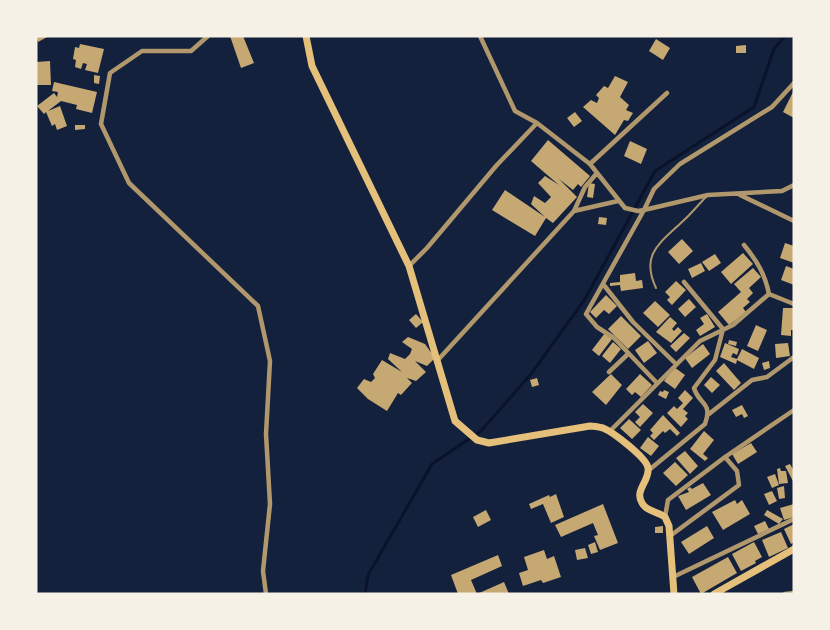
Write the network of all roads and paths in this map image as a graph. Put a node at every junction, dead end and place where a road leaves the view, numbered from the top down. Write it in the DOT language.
graph roads {
  1 [pos="208,36"];
  2 [pos="306,36"];
  3 [pos="480,36"];
  4 [pos="794,83"];
  5 [pos="668,93"];
  6 [pos="537,123"];
  7 [pos="590,164"];
  8 [pos="597,173"];
  9 [pos="794,185"];
  10 [pos="737,194"];
  11 [pos="708,195"];
  12 [pos="618,201"];
  13 [pos="644,210"];
  14 [pos="574,212"];
  15 [pos="794,221"];
  16 [pos="744,245"];
  17 [pos="409,266"];
  18 [pos="684,282"];
  19 [pos="603,284"];
  20 [pos="656,288"];
  21 [pos="769,294"];
  22 [pos="794,304"];
  23 [pos="723,329"];
  24 [pos="628,354"];
  25 [pos="794,356"];
  26 [pos="437,361"];
  27 [pos="676,364"];
  28 [pos="609,372"];
  29 [pos="657,383"];
  30 [pos="794,410"];
  31 [pos="709,414"];
  32 [pos="610,431"];
  33 [pos="725,457"];
  34 [pos="648,470"];
  35 [pos="665,518"];
  36 [pos="794,519"];
  37 [pos="670,536"];
  38 [pos="794,549"];
  39 [pos="673,577"];
  40 [pos="794,593"];
  41 [pos="266,594"];
  42 [pos="674,594"];
  43 [pos="714,594"];
  44 [pos="785,594"];
  1 -- 41 [label="street"];
  2 -- 17 [label="main road"];
  3 -- 6 [label="street"];
  4 -- 13 [label="street"];
  5 -- 7 [label="street"];
  6 -- 7 [label="street"];
  6 -- 17 [label="street"];
  7 -- 8 [label="street"];
  8 -- 12 [label="street"];
  8 -- 14 [label="street"];
  9 -- 10 [label="street"];
  10 -- 11 [label="street"];
  10 -- 15 [label="street"];
  11 -- 13 [label="street"];
  11 -- 20 [label="lane"];
  12 -- 13 [label="street"];
  12 -- 14 [label="street"];
  13 -- 19 [label="street"];
  14 -- 26 [label="street"];
  16 -- 21 [label="street"];
  17 -- 26 [label="main road"];
  18 -- 23 [label="street"];
  19 -- 24 [label="street"];
  19 -- 27 [label="street"];
  21 -- 22 [label="street"];
  21 -- 23 [label="street"];
  23 -- 27 [label="street"];
  23 -- 31 [label="street"];
  24 -- 28 [label="street"];
  24 -- 29 [label="street"];
  25 -- 31 [label="street"];
  26 -- 32 [label="main road"];
  27 -- 29 [label="street"];
  29 -- 32 [label="street"];
  30 -- 33 [label="street"];
  31 -- 34 [label="street"];
  32 -- 34 [label="main road"];
  33 -- 35 [label="street"];
  33 -- 37 [label="street"];
  34 -- 35 [label="main road"];
  35 -- 37 [label="main road"];
  36 -- 39 [label="street"];
  37 -- 39 [label="main road"];
  38 -- 43 [label="main road"];
  39 -- 42 [label="main road"];
  40 -- 44 [label="street"];
}
